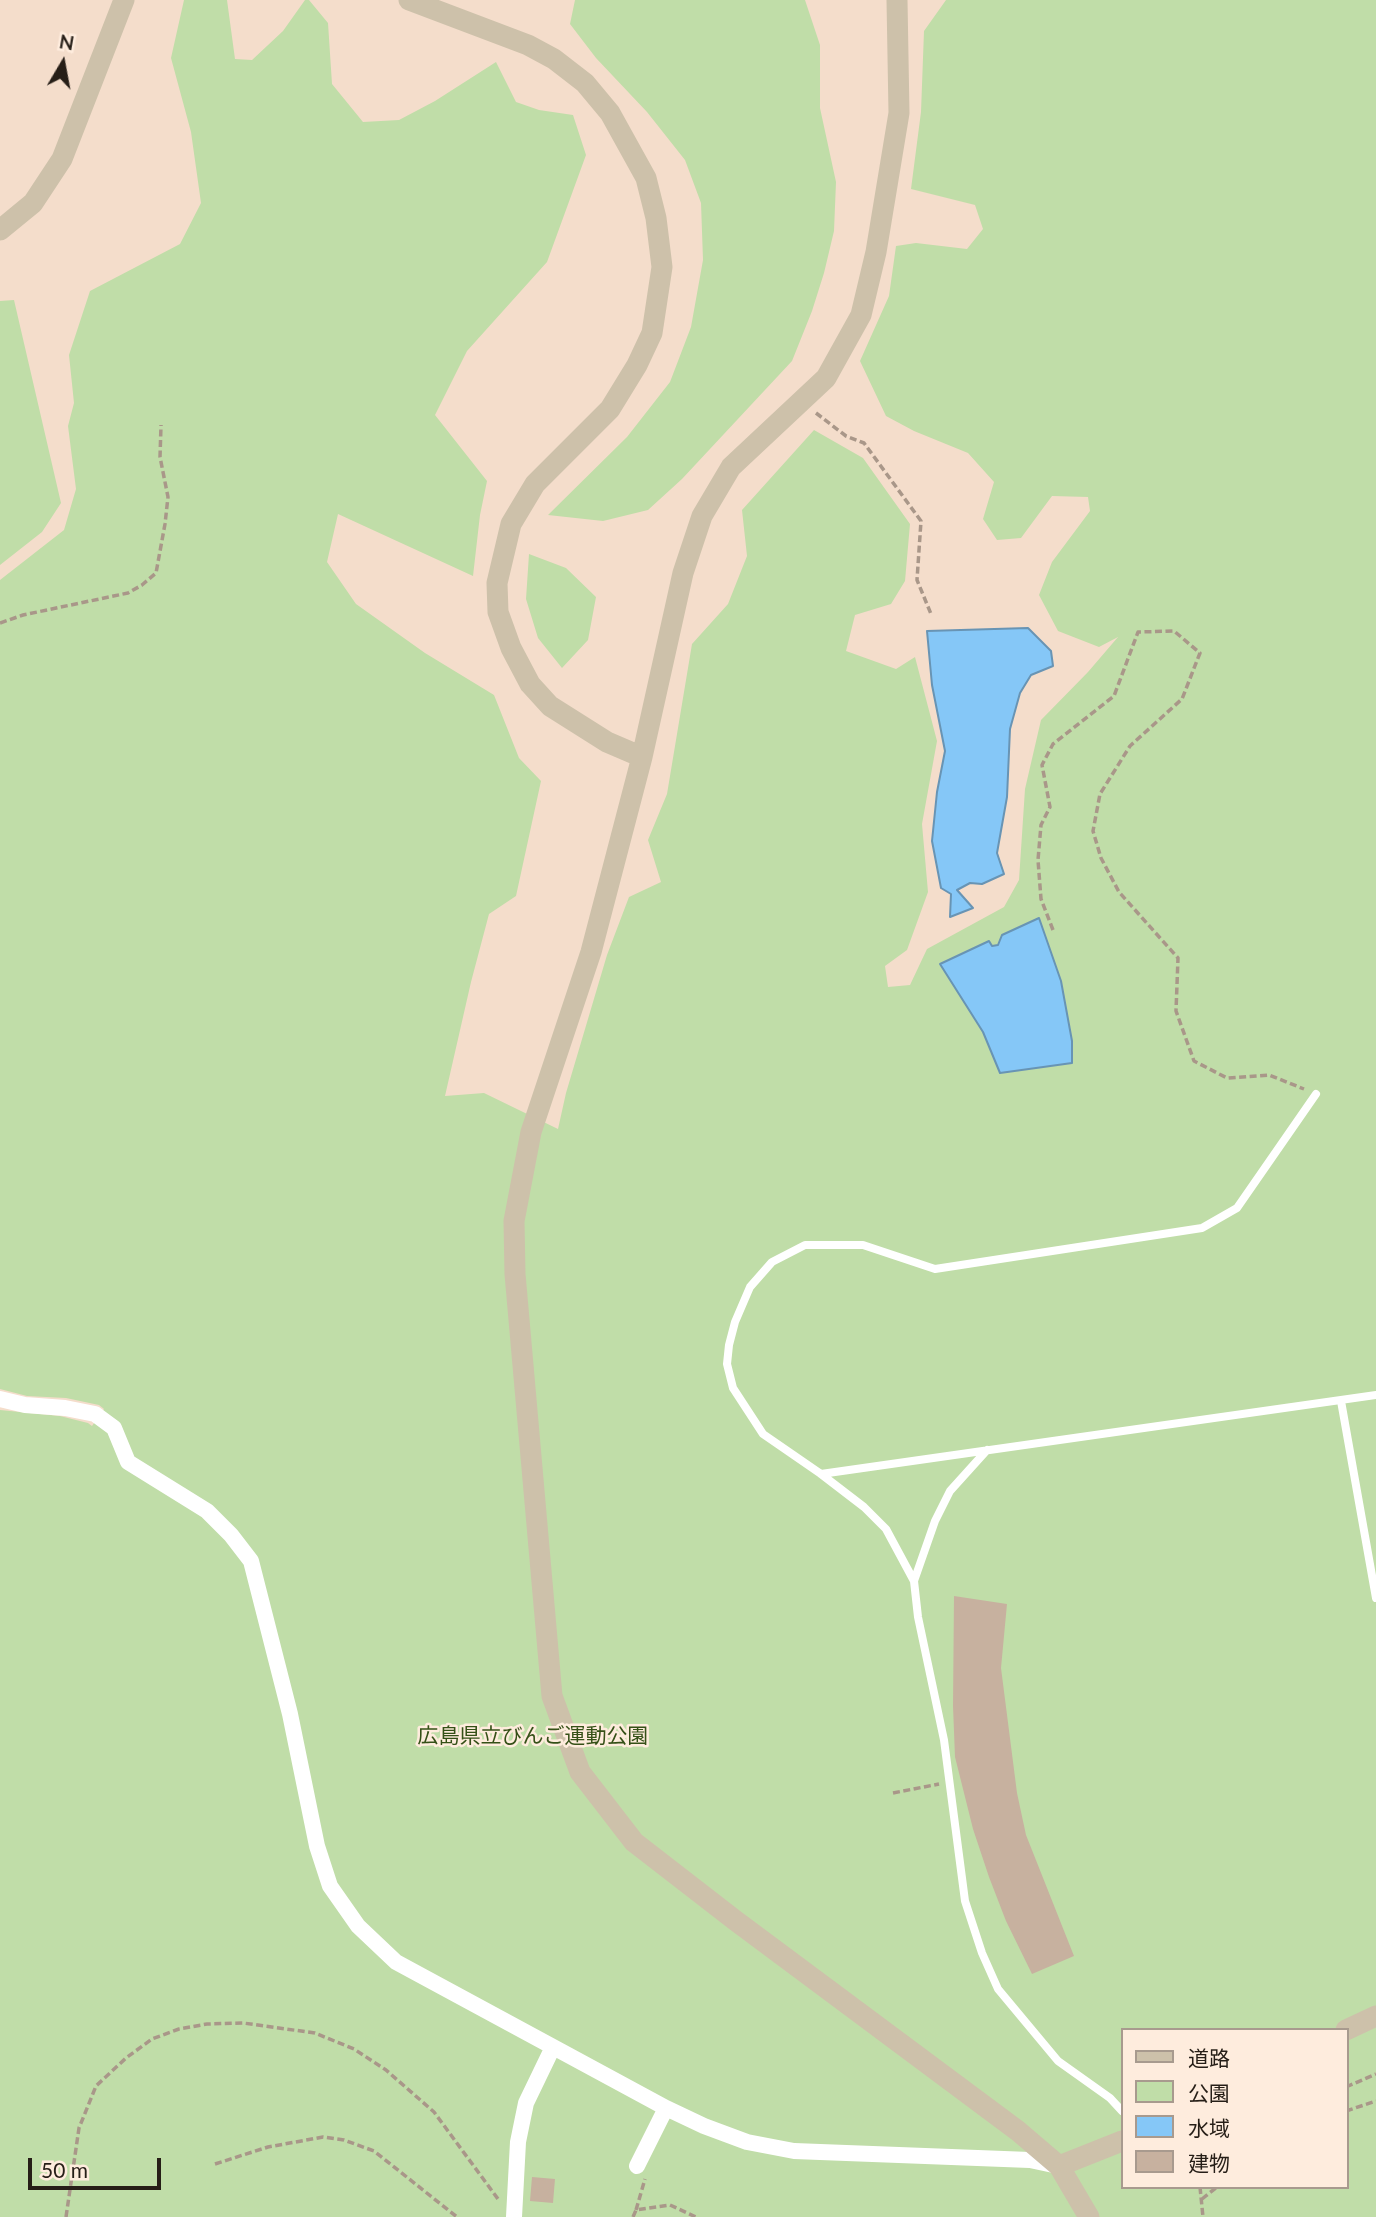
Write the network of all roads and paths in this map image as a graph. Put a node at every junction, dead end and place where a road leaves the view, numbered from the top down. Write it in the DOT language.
graph roads {
  1 [pos="124,0"];
  2 [pos="409,0"];
  3 [pos="897,0"];
  4 [pos="0,230"];
  5 [pos="800,402"];
  6 [pos="161,425"];
  7 [pos="931,614"];
  8 [pos="0,623"];
  9 [pos="642,757"];
  10 [pos="1052,930"];
  11 [pos="1315,1094"];
  12 [pos="1376,1395"];
  13 [pos="0,1399"];
  14 [pos="1341,1401"];
  15 [pos="987,1450"];
  16 [pos="821,1474"];
  17 [pos="1376,1536"];
  18 [pos="1366,1538"];
  19 [pos="914,1581"];
  20 [pos="1376,1598"];
  21 [pos="920,1788"];
  22 [pos="893,1793"];
  23 [pos="1376,2016"];
  24 [pos="1348,2029"];
  25 [pos="553,2047"];
  26 [pos="1376,2074"];
  27 [pos="1348,2086"];
  28 [pos="1376,2101"];
  29 [pos="666,2108"];
  30 [pos="1120,2109"];
  31 [pos="1348,2110"];
  32 [pos="1120,2142"];
  33 [pos="215,2164"];
  34 [pos="1059,2166"];
  35 [pos="643,2168"];
  36 [pos="1200,2189"];
  37 [pos="1215,2189"];
  38 [pos="1201,2200"];
  39 [pos="636,2210"];
  40 [pos="514,2213"];
  41 [pos="66,2217"];
  42 [pos="457,2217"];
  43 [pos="633,2217"];
  44 [pos="696,2217"];
  45 [pos="1089,2217"];
  46 [pos="1203,2217"];
  1 -- 4 [label="street"];
  2 -- 9 [label="street"];
  3 -- 5 [label="street"];
  5 -- 7 [label="path"];
  5 -- 9 [label="street"];
  6 -- 8 [label="path"];
  9 -- 34 [label="street"];
  10 -- 11 [label="path"];
  11 -- 16 [label="lane"];
  12 -- 14 [label="lane"];
  13 -- 25 [label="street"];
  14 -- 15 [label="lane"];
  14 -- 18 [label="lane"];
  15 -- 16 [label="lane"];
  15 -- 19 [label="lane"];
  16 -- 19 [label="lane"];
  17 -- 18 [label="lane"];
  18 -- 20 [label="lane"];
  19 -- 30 [label="lane"];
  21 -- 22 [label="path"];
  23 -- 24 [label="street"];
  25 -- 29 [label="street"];
  25 -- 40 [label="street"];
  26 -- 27 [label="path"];
  28 -- 31 [label="path"];
  29 -- 34 [label="street"];
  29 -- 35 [label="street"];
  32 -- 34 [label="street"];
  33 -- 42 [label="path"];
  34 -- 45 [label="street"];
  35 -- 39 [label="path"];
  36 -- 38 [label="path"];
  37 -- 38 [label="path"];
  38 -- 46 [label="path"];
  39 -- 43 [label="path"];
  39 -- 44 [label="path"];
  40 -- 41 [label="path"];
}
